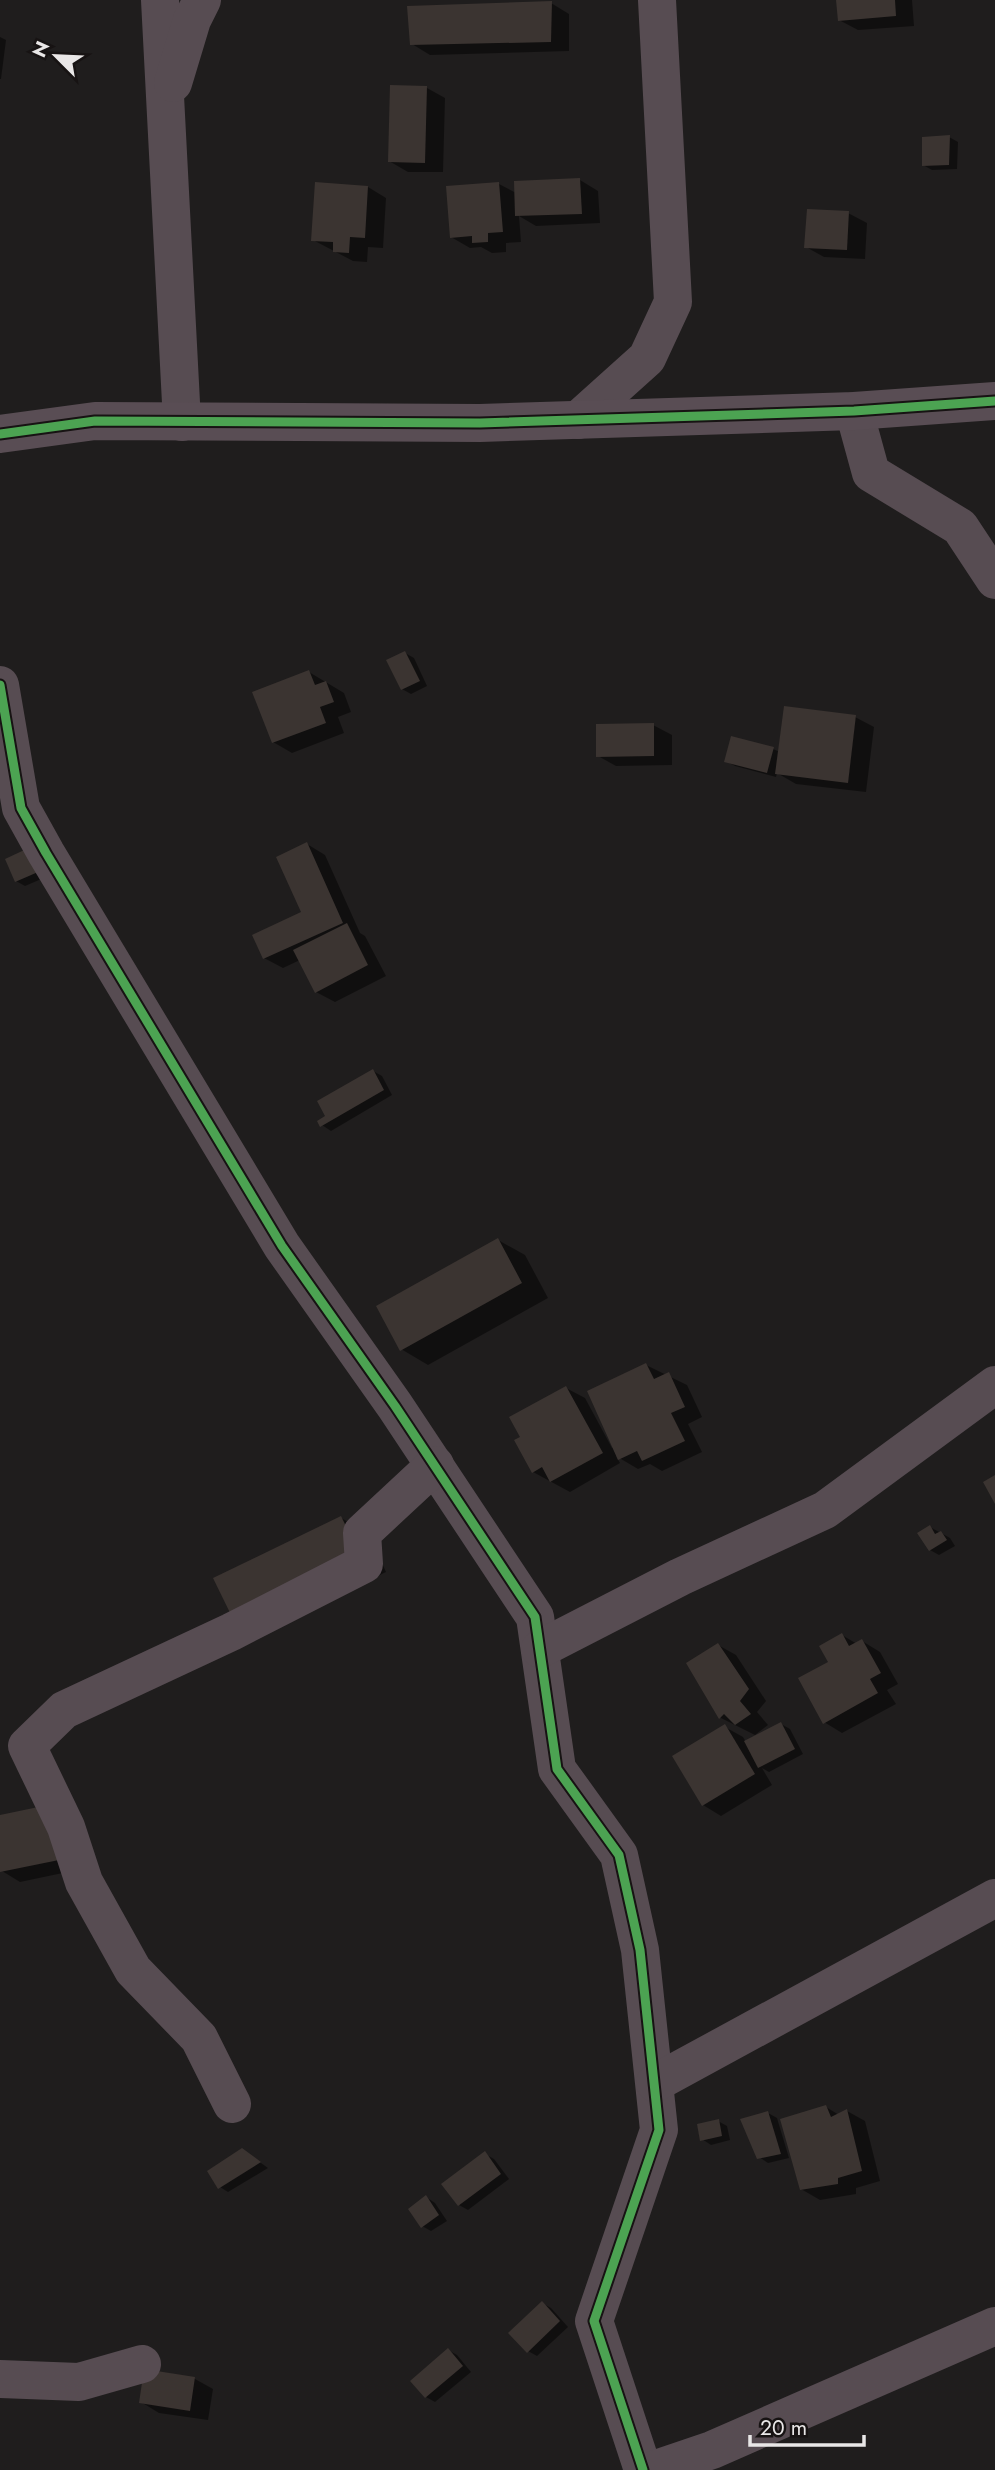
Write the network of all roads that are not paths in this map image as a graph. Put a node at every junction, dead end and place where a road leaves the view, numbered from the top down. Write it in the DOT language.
graph roads {
  1 [pos="160,0"];
  2 [pos="202,0"];
  3 [pos="657,0"];
  4 [pos="166,108"];
  5 [pos="995,401"];
  6 [pos="854,411"];
  7 [pos="578,420"];
  8 [pos="182,422"];
  9 [pos="0,433"];
  10 [pos="995,580"];
  11 [pos="0,685"];
  12 [pos="995,1385"];
  13 [pos="435,1465"];
  14 [pos="540,1649"];
  15 [pos="995,1898"];
  16 [pos="655,2083"];
  17 [pos="232,2104"];
  18 [pos="995,2326"];
  19 [pos="142,2364"];
  20 [pos="0,2379"];
  21 [pos="643,2470"];
  22 [pos="653,2470"];
  1 -- 4 [label="street"];
  2 -- 4 [label="street"];
  3 -- 7 [label="street"];
  4 -- 8 [label="street"];
  5 -- 6 [label="street"];
  6 -- 7 [label="street"];
  6 -- 10 [label="street"];
  7 -- 8 [label="street"];
  8 -- 9 [label="street"];
  11 -- 13 [label="street"];
  12 -- 14 [label="street"];
  13 -- 14 [label="street"];
  13 -- 17 [label="street"];
  14 -- 16 [label="street"];
  15 -- 16 [label="street"];
  16 -- 21 [label="street"];
  18 -- 22 [label="street"];
  19 -- 20 [label="street"];
}
